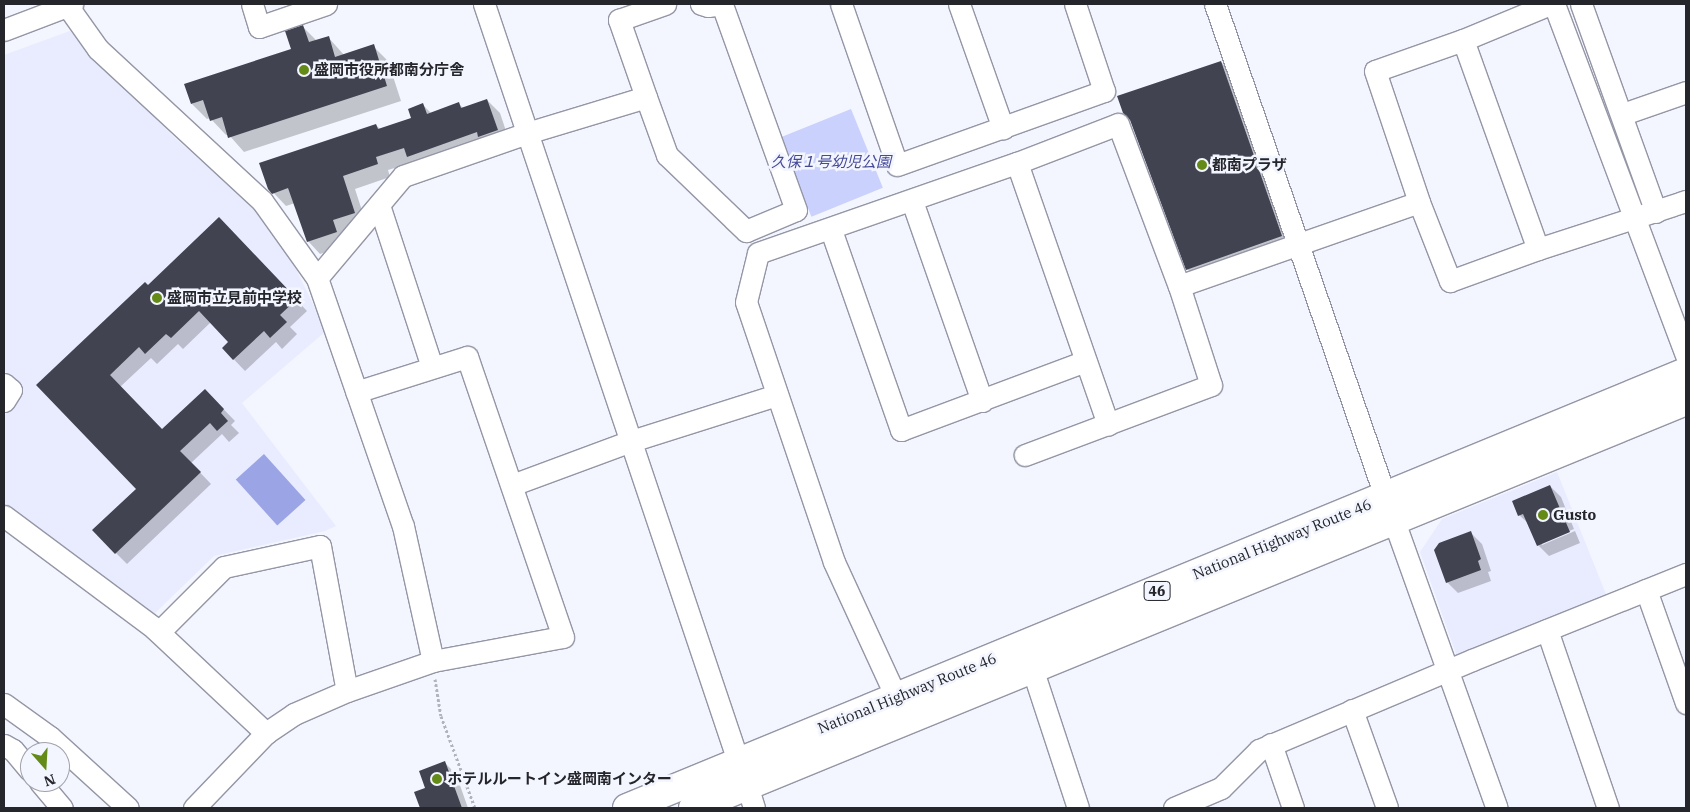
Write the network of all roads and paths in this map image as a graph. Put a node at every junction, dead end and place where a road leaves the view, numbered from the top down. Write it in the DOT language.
graph roads {
  1 [pos="68,4"];
  2 [pos="252,4"];
  3 [pos="324,4"];
  4 [pos="484,4"];
  5 [pos="665,4"];
  6 [pos="702,4"];
  7 [pos="722,4"];
  8 [pos="841,4"];
  9 [pos="958,4"];
  10 [pos="1074,4"];
  11 [pos="1215,4"];
  12 [pos="1552,4"];
  13 [pos="1581,4"];
  14 [pos="616,12"];
  15 [pos="4,30"];
  16 [pos="1463,40"];
  17 [pos="1686,92"];
  18 [pos="646,97"];
  19 [pos="1623,114"];
  20 [pos="1003,128"];
  21 [pos="527,133"];
  22 [pos="1017,163"];
  23 [pos="912,201"];
  24 [pos="1419,202"];
  25 [pos="1686,202"];
  26 [pos="379,205"];
  27 [pos="1656,212"];
  28 [pos="1635,219"];
  29 [pos="832,230"];
  30 [pos="1298,244"];
  31 [pos="1538,249"];
  32 [pos="317,278"];
  33 [pos="1179,286"];
  34 [pos="1686,355"];
  35 [pos="1086,361"];
  36 [pos="432,368"];
  37 [pos="1686,372"];
  38 [pos="4,384"];
  39 [pos="356,392"];
  40 [pos="777,395"];
  41 [pos="4,401"];
  42 [pos="982,401"];
  43 [pos="1686,401"];
  44 [pos="1108,425"];
  45 [pos="631,441"];
  46 [pos="1025,455"];
  47 [pos="512,485"];
  48 [pos="1390,509"];
  49 [pos="4,516"];
  50 [pos="1686,574"];
  51 [pos="1646,590"];
  52 [pos="1547,630"];
  53 [pos="159,632"];
  54 [pos="433,661"];
  55 [pos="1032,668"];
  56 [pos="1447,670"];
  57 [pos="347,691"];
  58 [pos="1686,703"];
  59 [pos="4,704"];
  60 [pos="902,709"];
  61 [pos="1352,710"];
  62 [pos="266,733"];
  63 [pos="1271,744"];
  64 [pos="4,745"];
  65 [pos="20,758"];
  66 [pos="746,785"];
  67 [pos="48,792"];
  68 [pos="1196,804"];
  69 [pos="62,808"];
  70 [pos="128,808"];
  71 [pos="194,808"];
  72 [pos="475,808"];
  73 [pos="627,808"];
  74 [pos="693,808"];
  75 [pos="1078,808"];
  76 [pos="1174,808"];
  77 [pos="1293,808"];
  78 [pos="1387,808"];
  79 [pos="1497,808"];
  80 [pos="1608,808"];
  1 -- 15 [label="street"];
  1 -- 32 [label="street"];
  2 -- 3 [label="street"];
  4 -- 21 [label="street"];
  5 -- 14 [label="street"];
  6 -- 7 [label="street"];
  7 -- 18 [label="street"];
  8 -- 20 [label="street"];
  9 -- 20 [label="street"];
  10 -- 20 [label="street"];
  11 -- 30 [label="street"];
  12 -- 16 [label="street"];
  12 -- 28 [label="street"];
  13 -- 19 [label="street"];
  14 -- 18 [label="street"];
  16 -- 24 [label="street"];
  16 -- 31 [label="street"];
  17 -- 19 [label="street"];
  18 -- 21 [label="street"];
  19 -- 27 [label="street"];
  21 -- 26 [label="street"];
  21 -- 45 [label="street"];
  22 -- 23 [label="street"];
  22 -- 33 [label="street"];
  22 -- 35 [label="street"];
  23 -- 29 [label="street"];
  23 -- 42 [label="street"];
  24 -- 30 [label="street"];
  24 -- 31 [label="street"];
  25 -- 27 [label="street"];
  26 -- 32 [label="street"];
  26 -- 36 [label="street"];
  27 -- 28 [label="street"];
  28 -- 31 [label="street"];
  28 -- 34 [label="street"];
  29 -- 40 [label="street"];
  29 -- 42 [label="street"];
  30 -- 33 [label="street"];
  30 -- 48 [label="street"];
  32 -- 39 [label="street"];
  33 -- 44 [label="street"];
  35 -- 42 [label="street"];
  35 -- 44 [label="street"];
  36 -- 39 [label="street"];
  36 -- 47 [label="street"];
  37 -- 48 [label="highway, National Highway Route 46 / 46"];
  38 -- 41 [label="street"];
  39 -- 54 [label="street"];
  40 -- 45 [label="street"];
  40 -- 60 [label="street"];
  43 -- 48 [label="highway, National Highway Route 46 / 46"];
  44 -- 46 [label="street"];
  45 -- 47 [label="street"];
  45 -- 66 [label="street"];
  47 -- 54 [label="street"];
  48 -- 55 [label="highway, National Highway Route 46 / 46"];
  48 -- 56 [label="street"];
  48 -- 60 [label="highway, National Highway Route 46 / 46"];
  49 -- 53 [label="street"];
  50 -- 51 [label="street"];
  51 -- 52 [label="street"];
  51 -- 58 [label="street"];
  52 -- 56 [label="street"];
  52 -- 80 [label="street"];
  53 -- 57 [label="street"];
  53 -- 62 [label="street"];
  54 -- 57 [label="street"];
  54 -- 72 [label="path"];
  55 -- 60 [label="highway, National Highway Route 46 / 46"];
  55 -- 75 [label="street"];
  56 -- 61 [label="street"];
  56 -- 79 [label="street"];
  57 -- 62 [label="street"];
  59 -- 70 [label="street"];
  60 -- 66 [label="highway, National Highway Route 46 / 46"];
  61 -- 63 [label="street"];
  61 -- 78 [label="street"];
  62 -- 71 [label="street"];
  63 -- 68 [label="street"];
  63 -- 77 [label="street"];
  64 -- 65 [label="street"];
  66 -- 73 [label="highway, National Highway Route 46 / 46"];
  66 -- 74 [label="highway, National Highway Route 46 / 46"];
  67 -- 69 [label="street"];
  68 -- 76 [label="street"];
}
